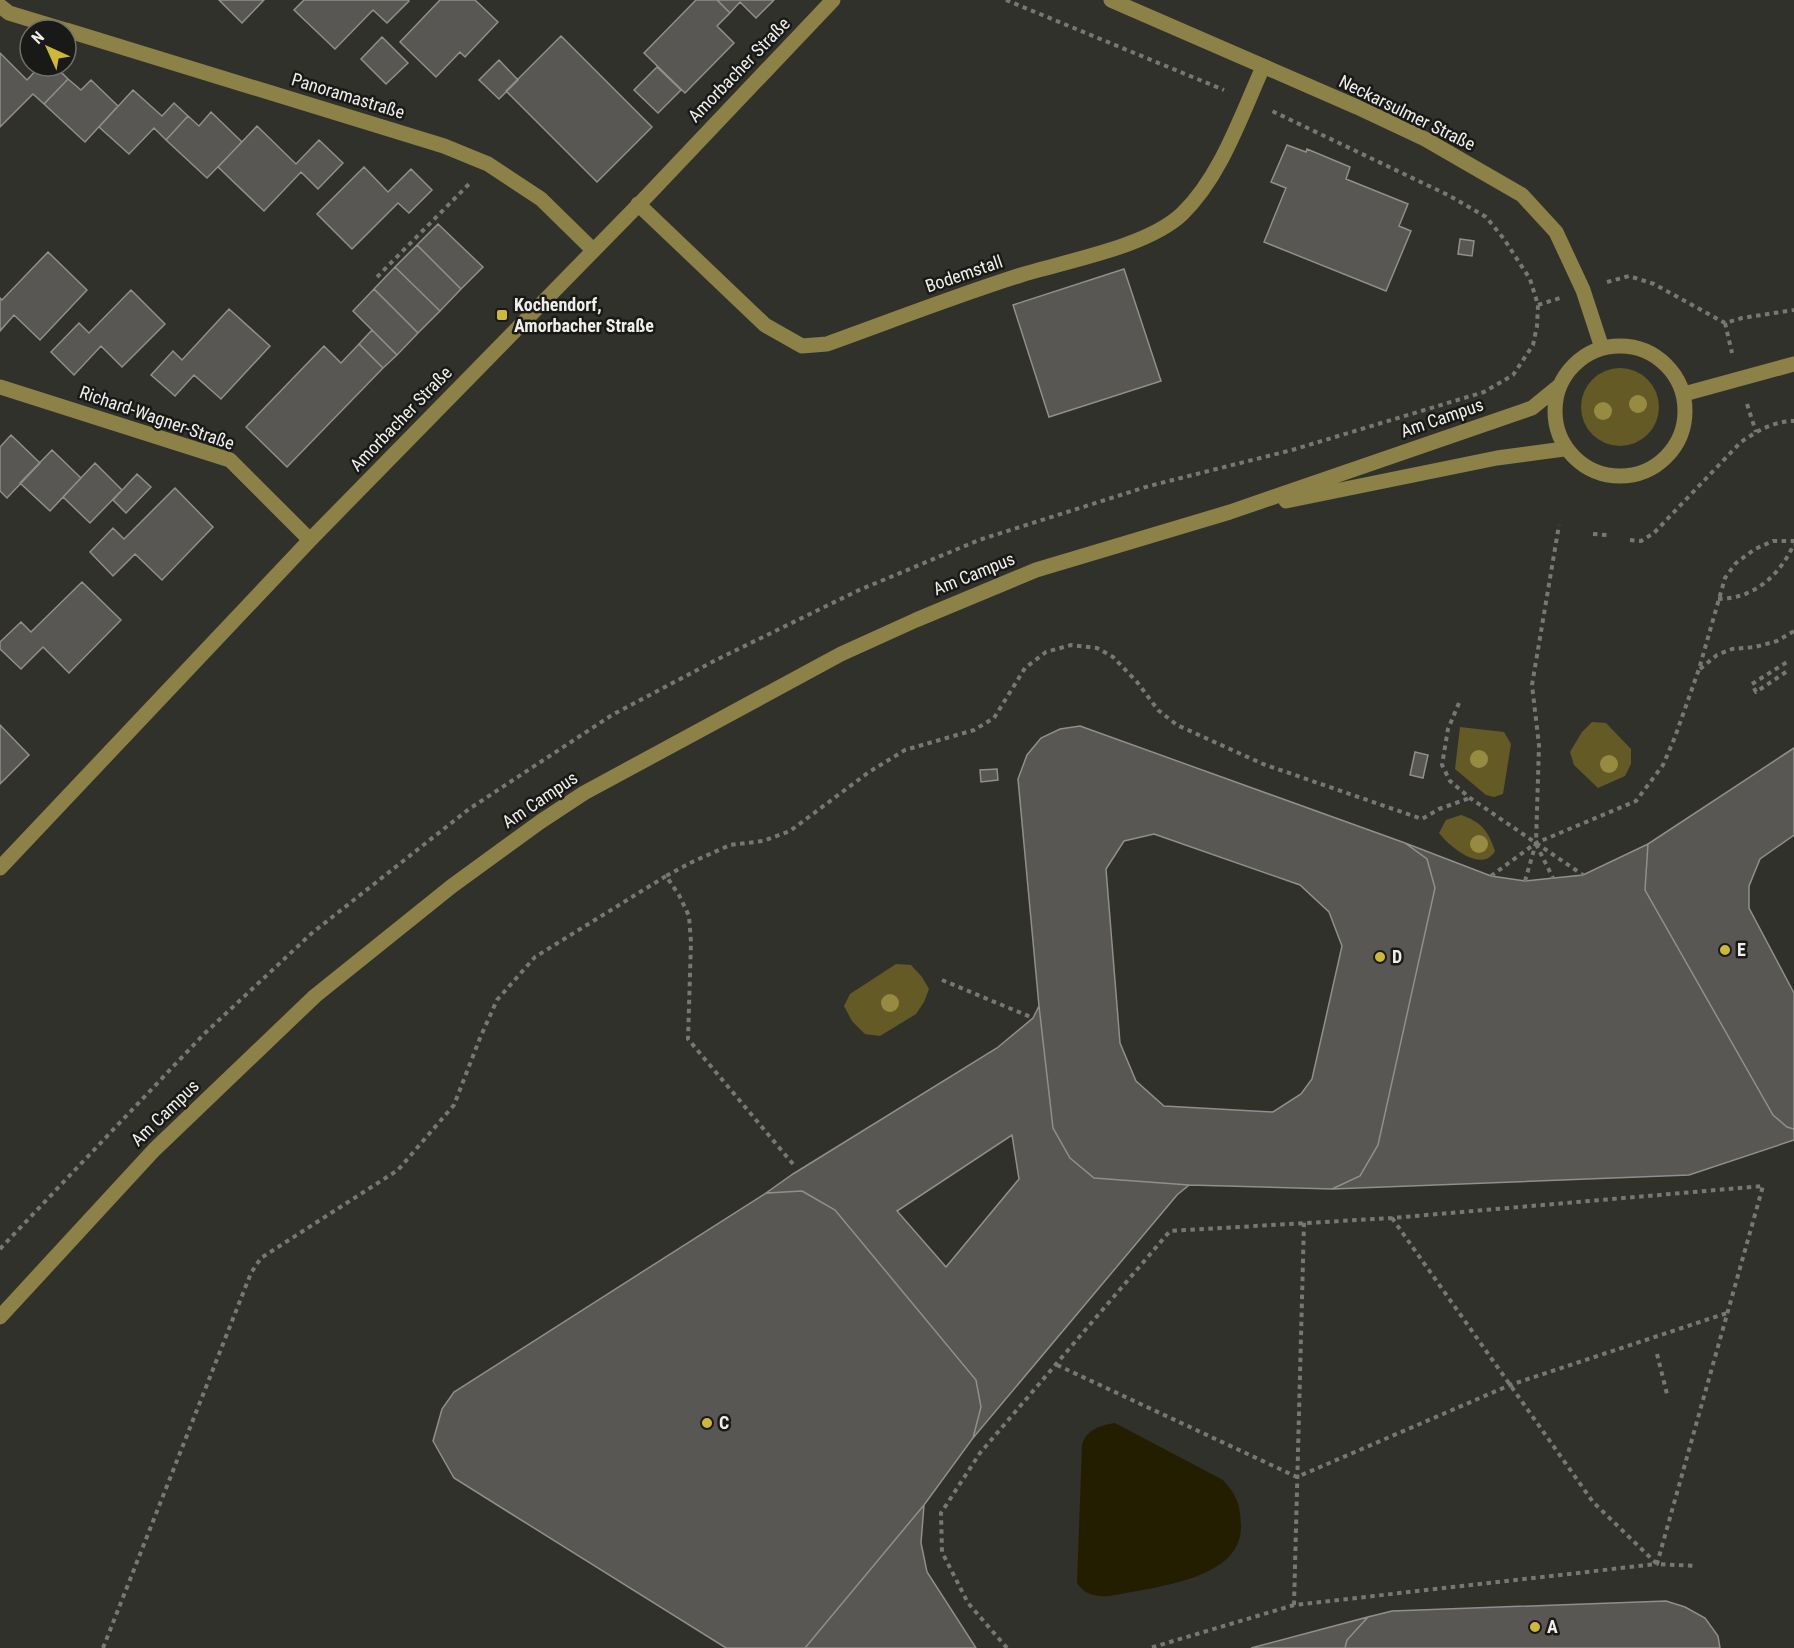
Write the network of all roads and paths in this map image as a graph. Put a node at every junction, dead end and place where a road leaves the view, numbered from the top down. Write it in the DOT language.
graph roads {
  1 [pos="833,0"];
  2 [pos="1006,0"];
  3 [pos="1111,0"];
  4 [pos="0,6"];
  5 [pos="25,18"];
  6 [pos="78,34"];
  7 [pos="1263,67"];
  8 [pos="1248,99"];
  9 [pos="488,164"];
  10 [pos="638,204"];
  11 [pos="592,249"];
  12 [pos="376,277"];
  13 [pos="1615,279"];
  14 [pos="1559,298"];
  15 [pos="1538,305"];
  16 [pos="1794,310"];
  17 [pos="1602,348"];
  18 [pos="1794,364"];
  19 [pos="1559,386"];
  20 [pos="0,387"];
  21 [pos="1684,394"];
  22 [pos="1794,421"];
  23 [pos="1564,449"];
  24 [pos="1230,513"];
  25 [pos="1559,525"];
  26 [pos="1593,534"];
  27 [pos="1607,536"];
  28 [pos="310,540"];
  29 [pos="1630,540"];
  30 [pos="1794,543"];
  31 [pos="1718,599"];
  32 [pos="1794,631"];
  33 [pos="1787,662"];
  34 [pos="1699,669"];
  35 [pos="1786,672"];
  36 [pos="1459,704"];
  37 [pos="1470,798"];
  38 [pos="1536,843"];
  39 [pos="0,868"];
  40 [pos="1582,875"];
  41 [pos="666,876"];
  42 [pos="1491,876"];
  43 [pos="1553,878"];
  44 [pos="1525,881"];
  45 [pos="942,980"];
  46 [pos="1033,1018"];
  47 [pos="793,1164"];
  48 [pos="1392,1218"];
  49 [pos="1304,1222"];
  50 [pos="1728,1313"];
  51 [pos="0,1317"];
  52 [pos="1657,1354"];
  53 [pos="1057,1365"];
  54 [pos="1510,1385"];
  55 [pos="1667,1394"];
  56 [pos="1297,1477"];
  57 [pos="1657,1564"];
  58 [pos="1696,1566"];
  59 [pos="1294,1605"];
  60 [pos="103,1648"];
  61 [pos="1007,1648"];
  62 [pos="1150,1648"];
  1 -- 10 [label="street, Amorbacher Straße"];
  2 -- 8 [label="path"];
  3 -- 7 [label="street, Neckarsulmer Straße"];
  4 -- 5 [label="street, Panoramastraße"];
  6 -- 9 [label="street, Panoramastraße"];
  7 -- 8 [label="street, Bodemstall"];
  7 -- 17 [label="street, Neckarsulmer Straße"];
  8 -- 10 [label="street, Bodemstall"];
  9 -- 11 [label="street, Panoramastraße"];
  9 -- 12 [label="path"];
  10 -- 11 [label="street, Amorbacher Straße"];
  11 -- 28 [label="street, Amorbacher Straße"];
  13 -- 16 [label="path"];
  14 -- 15 [label="path"];
  17 -- 19 [label="street"];
  17 -- 21 [label="street"];
  18 -- 21 [label="street"];
  19 -- 23 [label="street"];
  19 -- 24 [label="street, Am Campus"];
  20 -- 28 [label="street, Richard-Wagner-Straße"];
  21 -- 23 [label="street"];
  22 -- 29 [label="path"];
  23 -- 24 [label="street, Am Campus"];
  24 -- 51 [label="street, Am Campus"];
  25 -- 38 [label="path"];
  26 -- 27 [label="path"];
  28 -- 39 [label="street, Amorbacher Straße"];
  30 -- 31 [label="path"];
  30 -- 31 [label="path"];
  31 -- 34 [label="path"];
  32 -- 34 [label="path"];
  33 -- 35 [label="path"];
  34 -- 38 [label="path"];
  36 -- 37 [label="path"];
  37 -- 38 [label="path"];
  37 -- 41 [label="path"];
  38 -- 40 [label="path"];
  38 -- 42 [label="path"];
  38 -- 43 [label="path"];
  38 -- 44 [label="path"];
  41 -- 47 [label="path"];
  41 -- 60 [label="path"];
  45 -- 46 [label="path"];
  48 -- 49 [label="path"];
  48 -- 50 [label="path"];
  48 -- 54 [label="path"];
  49 -- 53 [label="path"];
  49 -- 56 [label="path"];
  50 -- 54 [label="path"];
  50 -- 57 [label="path"];
  52 -- 55 [label="path"];
  53 -- 56 [label="path"];
  53 -- 61 [label="path"];
  54 -- 56 [label="path"];
  54 -- 57 [label="path"];
  56 -- 59 [label="path"];
  57 -- 58 [label="path"];
  57 -- 59 [label="path"];
  59 -- 62 [label="path"];
}
